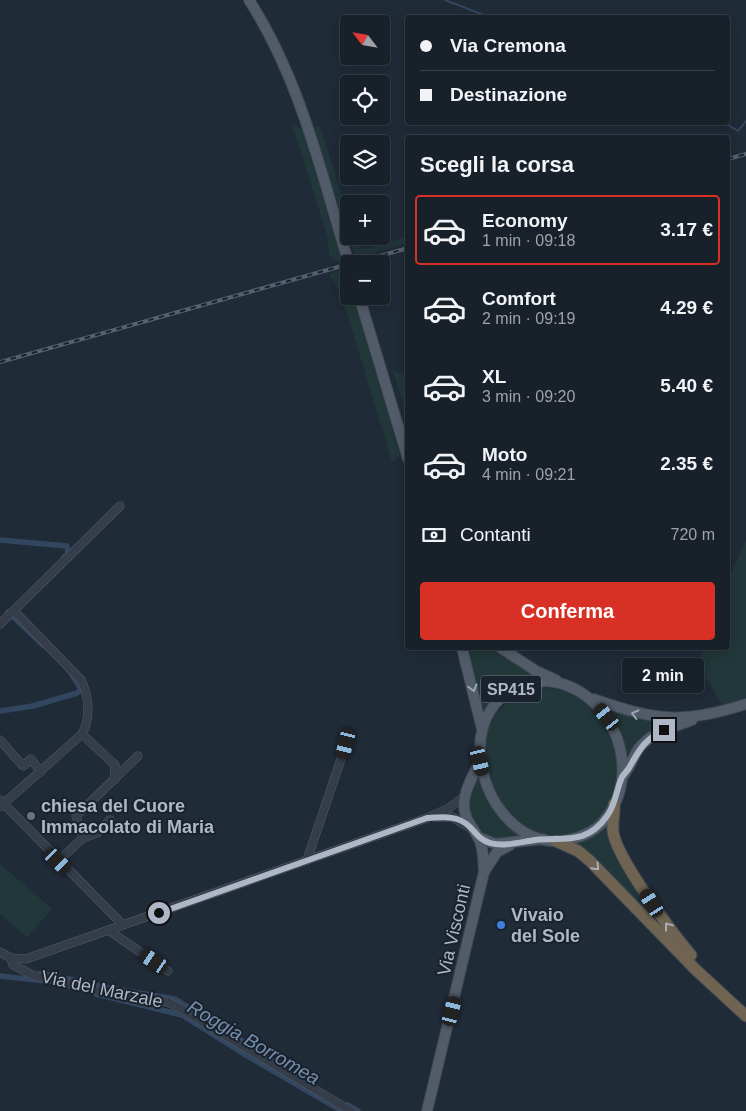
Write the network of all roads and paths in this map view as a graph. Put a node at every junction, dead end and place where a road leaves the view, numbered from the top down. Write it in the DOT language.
graph roads {
  1 [pos="248,0"];
  2 [pos="346,255"];
  3 [pos="362,305"];
  4 [pos="405,449"];
  5 [pos="120,506"];
  6 [pos="11,614"];
  7 [pos="0,624"];
  8 [pos="462,650"];
  9 [pos="504,650"];
  10 [pos="561,684"];
  11 [pos="589,698"];
  12 [pos="746,704"];
  13 [pos="701,716"];
  14 [pos="482,730"];
  15 [pos="82,734"];
  16 [pos="0,740"];
  17 [pos="346,744"];
  18 [pos="138,756"];
  19 [pos="480,761"];
  20 [pos="41,772"];
  21 [pos="622,776"];
  22 [pos="114,780"];
  23 [pos="465,796"];
  24 [pos="1,803"];
  25 [pos="614,804"];
  26 [pos="427,818"];
  27 [pos="110,820"];
  28 [pos="470,827"];
  29 [pos="478,837"];
  30 [pos="82,838"];
  31 [pos="550,840"];
  32 [pos="518,843"];
  33 [pos="307,860"];
  34 [pos="58,861"];
  35 [pos="484,872"];
  36 [pos="123,925"];
  37 [pos="108,930"];
  38 [pos="0,952"];
  39 [pos="11,958"];
  40 [pos="168,971"];
  41 [pos="733,1004"];
  42 [pos="746,1016"];
  43 [pos="351,1111"];
  44 [pos="427,1111"];
  1 -- 2 [label="main road"];
  3 -- 4 [label="main road"];
  5 -- 6 [label="street"];
  6 -- 7 [label="street"];
  6 -- 15 [label="street"];
  8 -- 14 [label="main road, one-way"];
  9 -- 10 [label="main road"];
  10 -- 11 [label="main road, SP415"];
  10 -- 14 [label="main road, SP415"];
  13 -- 11 [label="main road, SP415, one-way"];
  11 -- 21 [label="main road, SP415"];
  12 -- 13 [label="main road, SP415"];
  13 -- 21 [label="main road, SP415"];
  14 -- 19 [label="main road, SP415"];
  15 -- 20 [label="street"];
  15 -- 22 [label="street"];
  16 -- 20 [label="street"];
  17 -- 33 [label="street"];
  18 -- 22 [label="street"];
  19 -- 23 [label="main road"];
  19 -- 31 [label="main road, SP415"];
  20 -- 24 [label="street"];
  21 -- 25 [label="main road, SP415"];
  22 -- 30 [label="street"];
  23 -- 26 [label="street"];
  23 -- 28 [label="main road"];
  24 -- 34 [label="street"];
  25 -- 31 [label="main road, SP415"];
  41 -- 25 [label="highway, SP415, one-way"];
  26 -- 28 [label="street"];
  26 -- 33 [label="street"];
  27 -- 30 [label="street"];
  28 -- 29 [label="main road"];
  29 -- 32 [label="main road"];
  29 -- 35 [label="main road"];
  30 -- 34 [label="street"];
  31 -- 32 [label="main road"];
  31 -- 41 [label="highway, SP415, one-way"];
  32 -- 35 [label="main road"];
  33 -- 36 [label="street"];
  34 -- 36 [label="street"];
  35 -- 44 [label="main road, Via Visconti"];
  36 -- 37 [label="street"];
  37 -- 39 [label="street"];
  37 -- 40 [label="street"];
  38 -- 39 [label="street, Via del Marzale"];
  39 -- 43 [label="street, Via del Marzale"];
  41 -- 42 [label="highway"];
}
